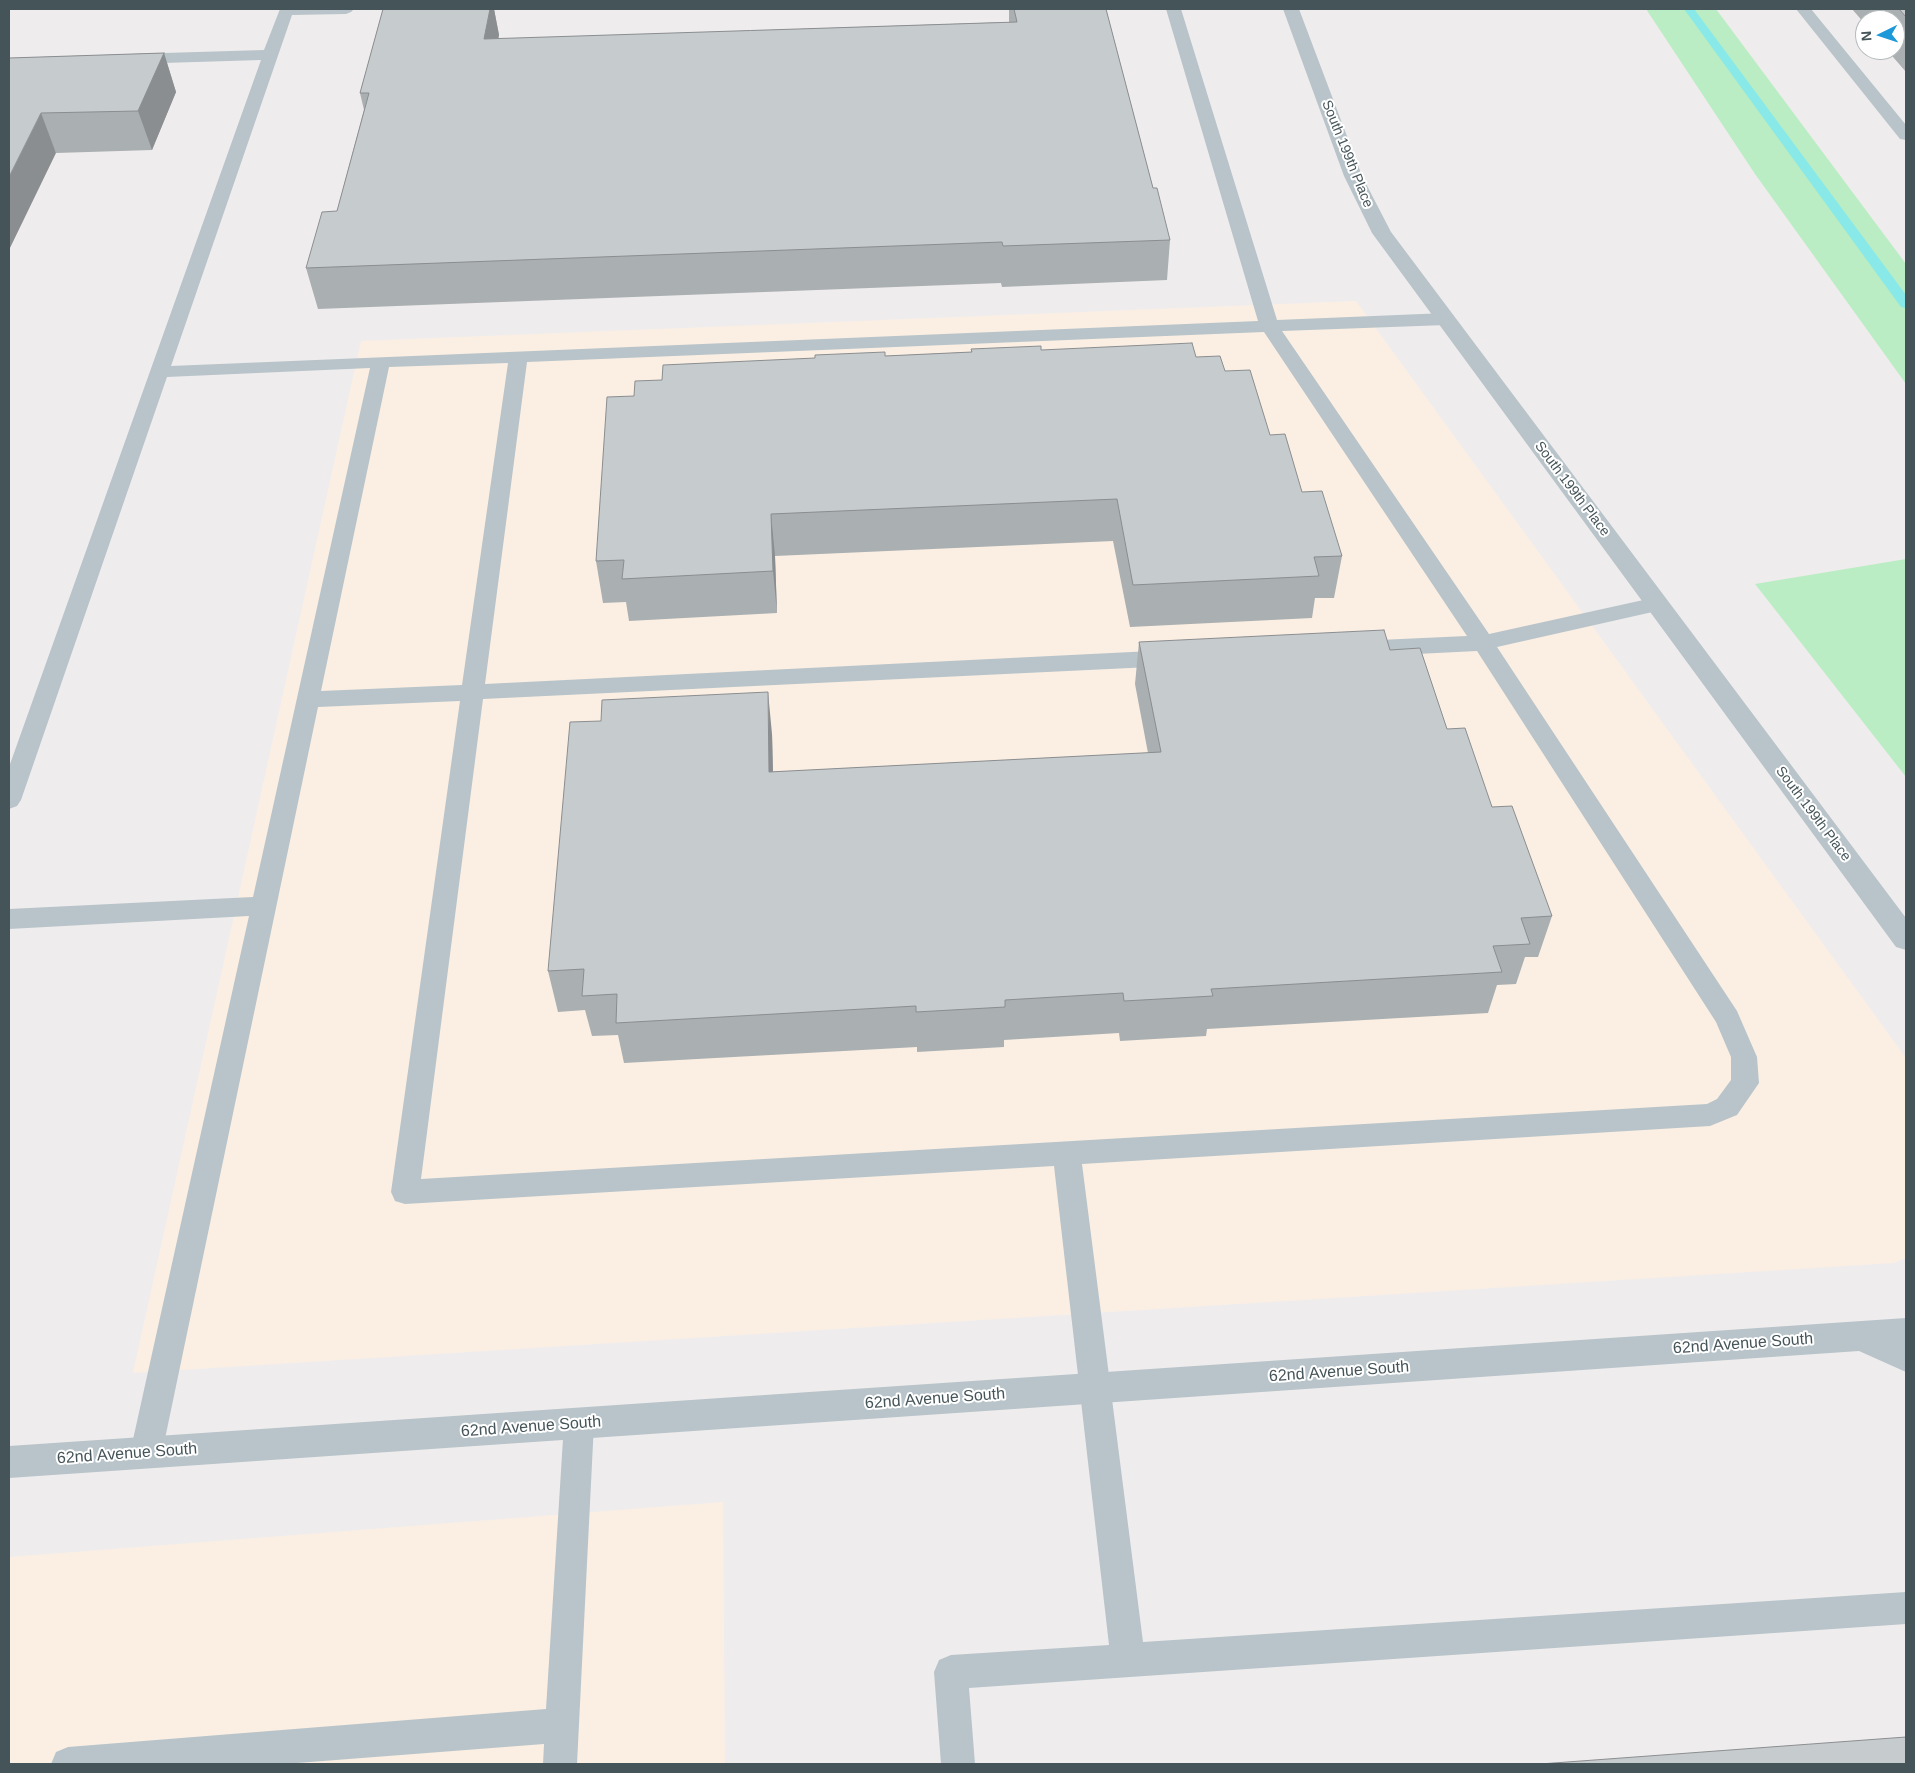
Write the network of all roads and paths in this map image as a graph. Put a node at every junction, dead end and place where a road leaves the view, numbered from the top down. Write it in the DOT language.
graph roads {
  1 [pos="346,9"];
  2 [pos="1174,9"];
  3 [pos="1291,9"];
  4 [pos="1803,9"];
  5 [pos="271,55"];
  6 [pos="116,60"];
  7 [pos="1906,135"];
  8 [pos="1446,319"];
  9 [pos="1269,326"];
  10 [pos="518,356"];
  11 [pos="381,362"];
  12 [pos="160,372"];
  13 [pos="1657,604"];
  14 [pos="1483,643"];
  15 [pos="1334,650"];
  16 [pos="1196,657"];
  17 [pos="472,692"];
  18 [pos="308,700"];
  19 [pos="9,800"];
  20 [pos="264,906"];
  21 [pos="9,919"];
  22 [pos="1906,939"];
  23 [pos="1066,1153"];
  24 [pos="1906,1333"];
  25 [pos="1862,1336"];
  26 [pos="1906,1357"];
  27 [pos="1096,1388"];
  28 [pos="579,1424"];
  29 [pos="146,1453"];
  30 [pos="9,1462"];
  31 [pos="1906,1608"];
  32 [pos="1128,1660"];
  33 [pos="562,1726"];
  34 [pos="68,1764"];
  35 [pos="560,1764"];
  36 [pos="958,1764"];
  1 -- 5 [label="lane"];
  2 -- 9 [label="lane"];
  3 -- 8 [label="street, South 199th Place"];
  4 -- 7 [label="lane"];
  5 -- 6 [label="lane"];
  5 -- 12 [label="lane"];
  8 -- 9 [label="lane"];
  8 -- 13 [label="street, South 199th Place"];
  9 -- 10 [label="lane"];
  9 -- 14 [label="lane"];
  10 -- 11 [label="lane"];
  10 -- 17 [label="lane"];
  11 -- 12 [label="lane"];
  11 -- 18 [label="lane"];
  12 -- 19 [label="lane"];
  13 -- 14 [label="lane"];
  13 -- 22 [label="street, South 199th Place"];
  14 -- 15 [label="lane"];
  14 -- 23 [label="lane"];
  16 -- 17 [label="lane"];
  17 -- 18 [label="lane"];
  17 -- 23 [label="lane"];
  18 -- 20 [label="lane"];
  20 -- 21 [label="lane"];
  20 -- 29 [label="lane"];
  23 -- 27 [label="lane"];
  24 -- 25 [label="street, 62nd Avenue South"];
  25 -- 26 [label="street, 62nd Avenue South"];
  25 -- 27 [label="street, 62nd Avenue South"];
  27 -- 28 [label="street, 62nd Avenue South"];
  27 -- 32 [label="lane"];
  28 -- 29 [label="street, 62nd Avenue South"];
  28 -- 33 [label="lane"];
  29 -- 30 [label="street, 62nd Avenue South"];
  31 -- 32 [label="lane"];
  32 -- 36 [label="lane"];
  33 -- 34 [label="lane"];
  33 -- 35 [label="lane"];
}
